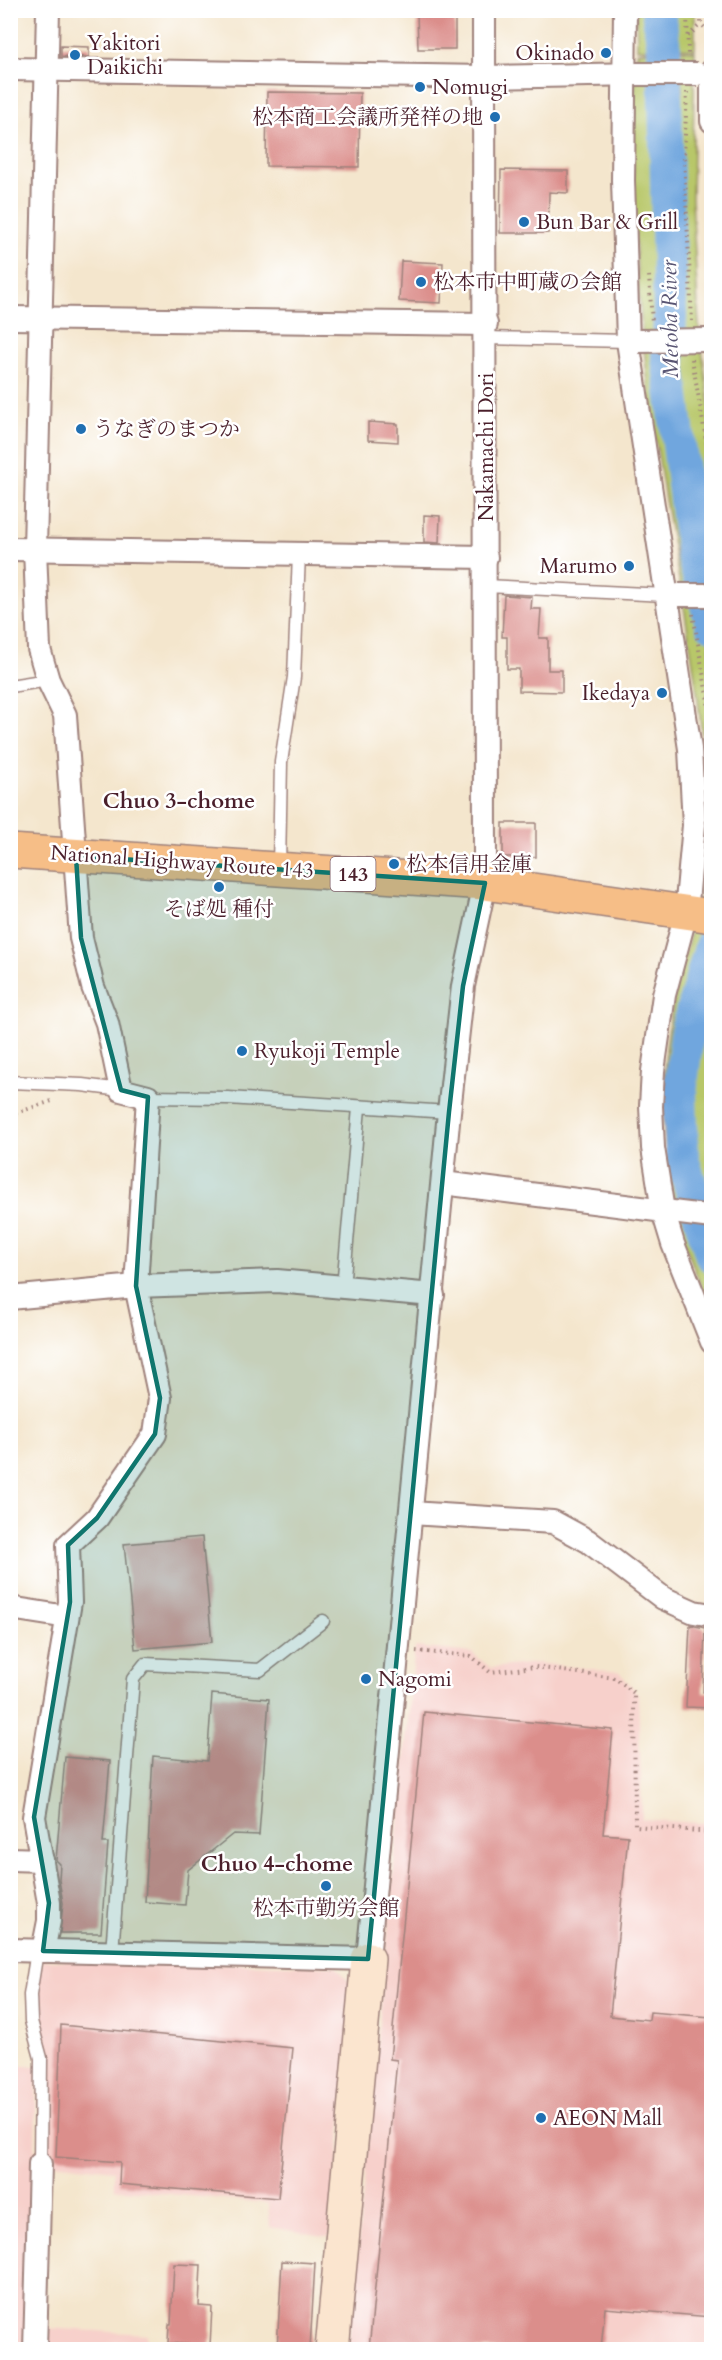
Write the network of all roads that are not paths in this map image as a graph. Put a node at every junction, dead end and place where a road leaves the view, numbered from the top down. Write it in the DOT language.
graph roads {
  1 [pos="48,10"];
  2 [pos="484,10"];
  3 [pos="625,10"];
  4 [pos="10,69"];
  5 [pos="47,70"];
  6 [pos="699,74"];
  7 [pos="632,75"];
  8 [pos="485,76"];
  9 [pos="711,121"];
  10 [pos="10,318"];
  11 [pos="40,318"];
  12 [pos="486,331"];
  13 [pos="701,340"];
  14 [pos="633,341"];
  15 [pos="10,549"];
  16 [pos="35,549"];
  17 [pos="299,554"];
  18 [pos="486,557"];
  19 [pos="486,586"];
  20 [pos="672,595"];
  21 [pos="711,595"];
  22 [pos="48,680"];
  23 [pos="10,686"];
  24 [pos="10,851"];
  25 [pos="76,856"];
  26 [pos="279,868"];
  27 [pos="485,883"];
  28 [pos="697,914"];
  29 [pos="10,1082"];
  30 [pos="121,1090"];
  31 [pos="148,1097"];
  32 [pos="359,1107"];
  33 [pos="449,1113"];
  34 [pos="443,1184"];
  35 [pos="667,1212"];
  36 [pos="711,1217"];
  37 [pos="136,1286"];
  38 [pos="343,1287"];
  39 [pos="433,1295"];
  40 [pos="10,1298"];
  41 [pos="711,1342"];
  42 [pos="411,1513"];
  43 [pos="10,1608"];
  44 [pos="711,1615"];
  45 [pos="68,1617"];
  46 [pos="323,1621"];
  47 [pos="10,1859"];
  48 [pos="42,1860"];
  49 [pos="10,1950"];
  50 [pos="40,1951"];
  51 [pos="112,1952"];
  52 [pos="368,1959"];
  53 [pos="40,2164"];
  54 [pos="35,2349"];
  55 [pos="332,2349"];
  1 -- 5 [label="street"];
  2 -- 8 [label="street, Nakamachi Dori"];
  3 -- 7 [label="street"];
  4 -- 5 [label="street"];
  5 -- 8 [label="street"];
  5 -- 11 [label="street"];
  6 -- 7 [label="street, bridge"];
  6 -- 9 [label="street"];
  7 -- 8 [label="street"];
  7 -- 14 [label="street"];
  8 -- 12 [label="street, Nakamachi Dori"];
  10 -- 11 [label="street"];
  11 -- 12 [label="street"];
  11 -- 16 [label="street"];
  12 -- 14 [label="lane"];
  12 -- 18 [label="street, Nakamachi Dori"];
  13 -- 14 [label="street, bridge"];
  14 -- 20 [label="street"];
  15 -- 16 [label="street"];
  16 -- 17 [label="street"];
  16 -- 22 [label="street"];
  17 -- 18 [label="street"];
  17 -- 26 [label="lane"];
  18 -- 19 [label="street, Nakamachi Dori"];
  19 -- 20 [label="lane"];
  19 -- 27 [label="street, Nakamachi Dori"];
  20 -- 21 [label="street, bridge"];
  20 -- 28 [label="street"];
  22 -- 23 [label="lane"];
  22 -- 25 [label="street"];
  24 -- 25 [label="highway, National Highway Route 143 / 143"];
  25 -- 26 [label="highway, National Highway Route 143 / 143"];
  25 -- 30 [label="street"];
  26 -- 27 [label="highway, National Highway Route 143 / 143"];
  27 -- 28 [label="highway, National Highway Route 143 / 143"];
  27 -- 33 [label="street, Nakamachi Dori"];
  28 -- 35 [label="street"];
  29 -- 30 [label="lane"];
  30 -- 31 [label="street"];
  31 -- 32 [label="lane"];
  31 -- 37 [label="street"];
  32 -- 33 [label="lane"];
  32 -- 38 [label="lane"];
  33 -- 34 [label="street, Nakamachi Dori"];
  34 -- 35 [label="street"];
  34 -- 39 [label="street, Nakamachi Dori"];
  35 -- 36 [label="street"];
  35 -- 41 [label="street"];
  37 -- 38 [label="street"];
  37 -- 40 [label="street"];
  37 -- 45 [label="street"];
  38 -- 39 [label="street"];
  39 -- 42 [label="street, Nakamachi Dori"];
  42 -- 44 [label="street"];
  42 -- 52 [label="street, Nakamachi Dori"];
  43 -- 45 [label="street"];
  45 -- 48 [label="street"];
  46 -- 51 [label="lane"];
  47 -- 48 [label="street"];
  48 -- 50 [label="street"];
  49 -- 50 [label="street"];
  50 -- 51 [label="street"];
  50 -- 53 [label="lane"];
  51 -- 52 [label="street"];
  52 -- 55 [label="street"];
  53 -- 54 [label="street"];
}
